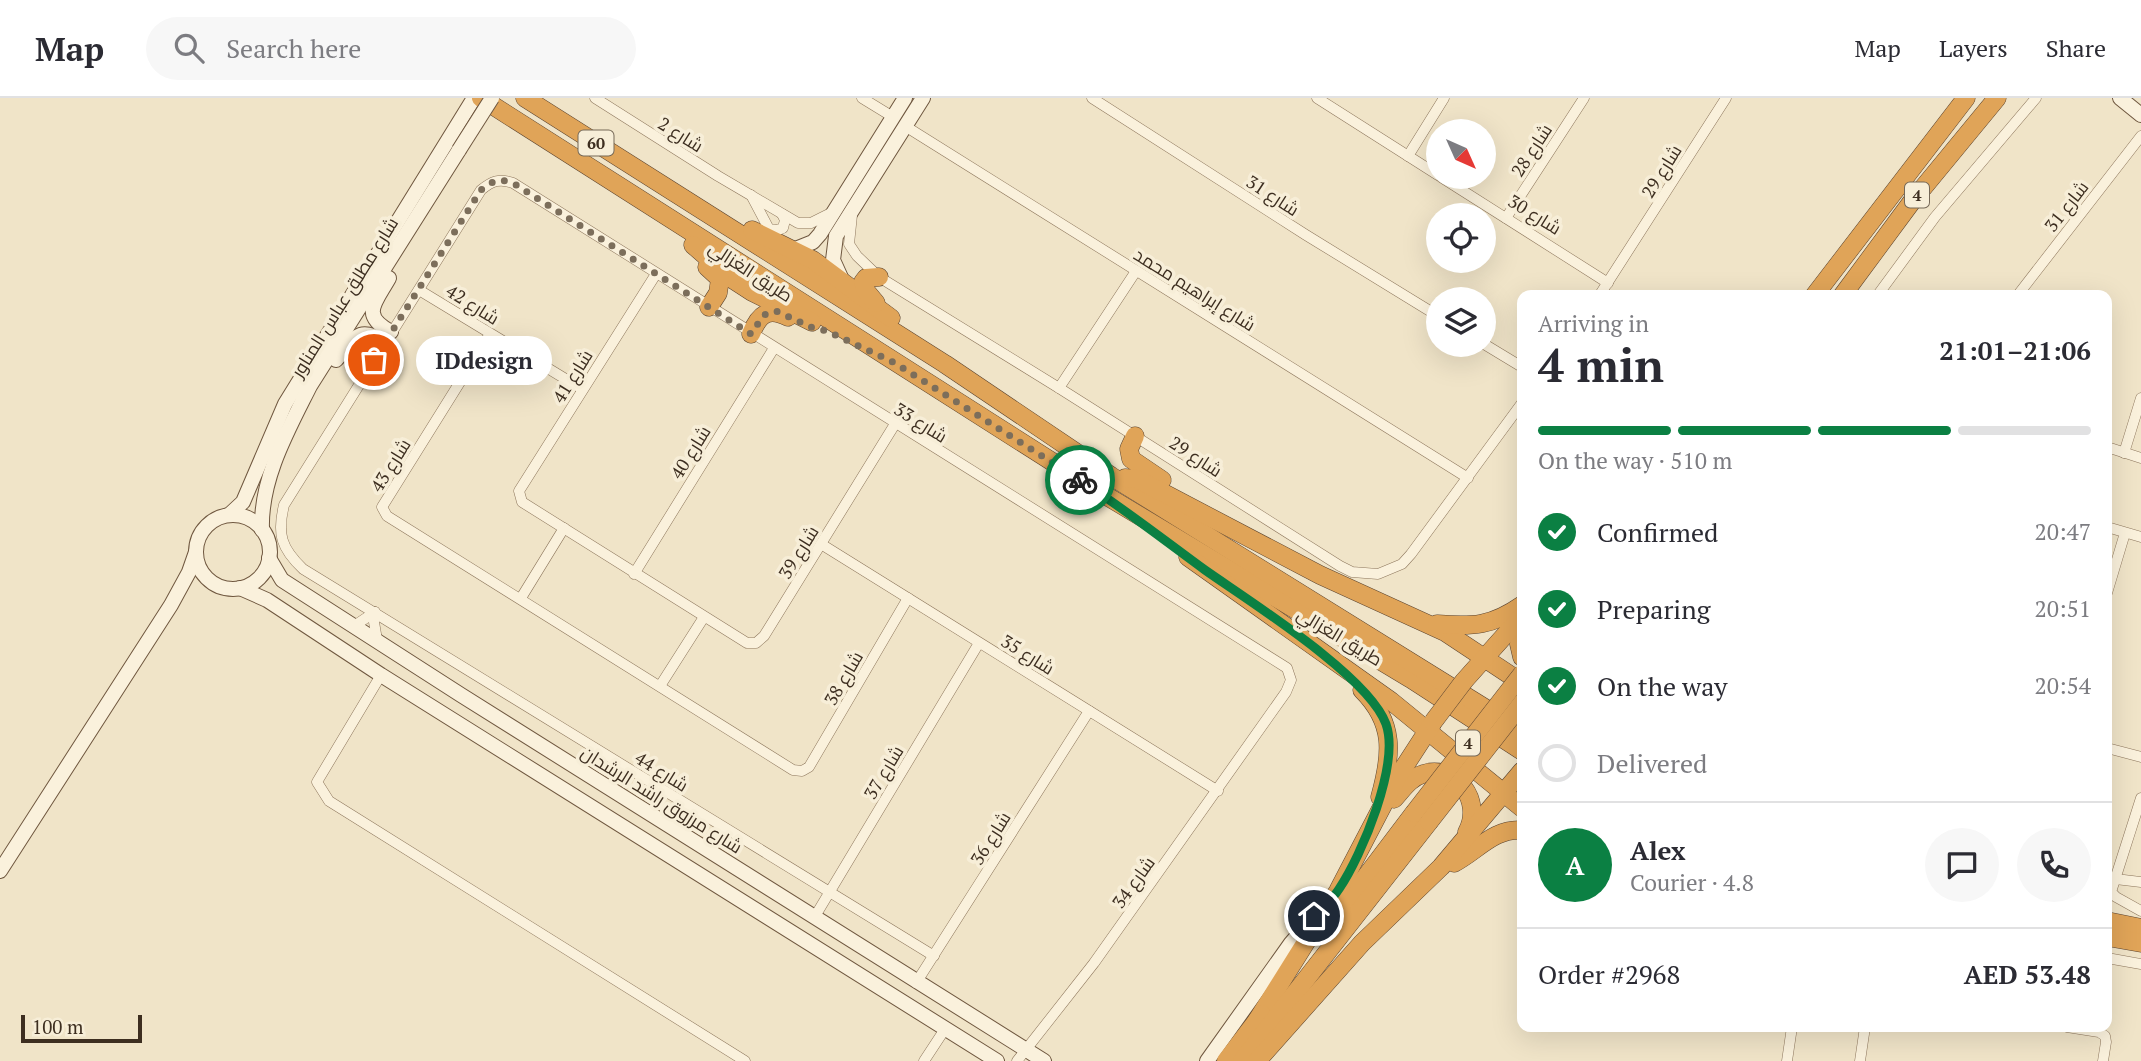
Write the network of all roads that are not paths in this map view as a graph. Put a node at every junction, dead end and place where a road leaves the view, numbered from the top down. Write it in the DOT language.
graph roads {
  1 [pos="474,98"];
  2 [pos="481,98"];
  3 [pos="492,98"];
  4 [pos="525,98"];
  5 [pos="595,98"];
  6 [pos="862,98"];
  7 [pos="905,98"];
  8 [pos="923,98"];
  9 [pos="1092,98"];
  10 [pos="1317,98"];
  11 [pos="1444,98"];
  12 [pos="1584,98"];
  13 [pos="1726,98"];
  14 [pos="1966,98"];
  15 [pos="1997,98"];
  16 [pos="2036,98"];
  17 [pos="2120,98"];
  18 [pos="2141,115"];
  19 [pos="893,117"];
  20 [pos="905,126"];
  21 [pos="883,133"];
  22 [pos="2141,136"];
  23 [pos="895,142"];
  24 [pos="453,146"];
  25 [pos="1408,156"];
  26 [pos="864,163"];
  27 [pos="1426,167"];
  28 [pos="876,173"];
  29 [pos="488,184"];
  30 [pos="667,188"];
  31 [pos="1460,189"];
  32 [pos="751,195"];
  33 [pos="854,207"];
  34 [pos="837,208"];
  35 [pos="654,209"];
  36 [pos="420,212"];
  37 [pos="782,214"];
  38 [pos="1506,218"];
  39 [pos="681,235"];
  40 [pos="793,250"];
  41 [pos="1136,271"];
  42 [pos="656,274"];
  43 [pos="878,277"];
  44 [pos="1608,282"];
  45 [pos="844,284"];
  46 [pos="419,290"];
  47 [pos="1603,290"];
  48 [pos="1819,290"];
  49 [pos="1846,290"];
  50 [pos="1881,290"];
  51 [pos="2022,290"];
  52 [pos="709,307"];
  53 [pos="1426,309"];
  54 [pos="885,313"];
  55 [pos="827,331"];
  56 [pos="490,334"];
  57 [pos="751,334"];
  58 [pos="388,337"];
  59 [pos="774,348"];
  60 [pos="1496,351"];
  61 [pos="895,363"];
  62 [pos="944,364"];
  63 [pos="1517,364"];
  64 [pos="310,386"];
  65 [pos="1059,388"];
  66 [pos="582,389"];
  67 [pos="2141,398"];
  68 [pos="1517,410"];
  69 [pos="895,424"];
  70 [pos="1135,436"];
  71 [pos="2112,449"];
  72 [pos="2124,453"];
  73 [pos="2141,458"];
  74 [pos="1111,476"];
  75 [pos="1468,478"];
  76 [pos="1095,489"];
  77 [pos="519,496"];
  78 [pos="229,515"];
  79 [pos="1222,523"];
  80 [pos="564,528"];
  81 [pos="2112,529"];
  82 [pos="262,530"];
  83 [pos="2125,533"];
  84 [pos="2141,537"];
  85 [pos="821,544"];
  86 [pos="196,552"];
  87 [pos="269,558"];
  88 [pos="634,574"];
  89 [pos="2112,576"];
  90 [pos="240,588"];
  91 [pos="521,598"];
  92 [pos="908,598"];
  93 [pos="1517,609"];
  94 [pos="375,612"];
  95 [pos="704,617"];
  96 [pos="1517,622"];
  97 [pos="1429,624"];
  98 [pos="354,626"];
  99 [pos="377,640"];
  100 [pos="979,643"];
  101 [pos="1318,650"];
  102 [pos="1486,657"];
  103 [pos="381,675"];
  104 [pos="1517,679"];
  105 [pos="1517,681"];
  106 [pos="660,686"];
  107 [pos="461,695"];
  108 [pos="1517,709"];
  109 [pos="1089,711"];
  110 [pos="446,716"];
  111 [pos="1268,718"];
  112 [pos="1430,727"];
  113 [pos="1517,728"];
  114 [pos="1517,748"];
  115 [pos="2112,749"];
  116 [pos="2141,757"];
  117 [pos="802,771"];
  118 [pos="1513,783"];
  119 [pos="1218,791"];
  120 [pos="2141,798"];
  121 [pos="1384,803"];
  122 [pos="1422,817"];
  123 [pos="1517,830"];
  124 [pos="1369,833"];
  125 [pos="1441,867"];
  126 [pos="0,871"];
  127 [pos="747,876"];
  128 [pos="2112,876"];
  129 [pos="2112,879"];
  130 [pos="2141,882"];
  131 [pos="1338,891"];
  132 [pos="2112,892"];
  133 [pos="830,893"];
  134 [pos="2112,893"];
  135 [pos="733,896"];
  136 [pos="2141,902"];
  137 [pos="814,918"];
  138 [pos="2112,923"];
  139 [pos="2139,933"];
  140 [pos="2112,936"];
  141 [pos="934,956"];
  142 [pos="2112,959"];
  143 [pos="2141,964"];
  144 [pos="916,983"];
  145 [pos="1256,1022"];
  146 [pos="945,1028"];
  147 [pos="1791,1032"];
  148 [pos="1864,1032"];
  149 [pos="2099,1032"];
  150 [pos="1022,1055"];
  151 [pos="745,1061"];
  152 [pos="925,1061"];
  153 [pos="997,1061"];
  154 [pos="1044,1061"];
  155 [pos="1207,1061"];
  156 [pos="1226,1061"];
  157 [pos="1242,1061"];
  158 [pos="1257,1061"];
  159 [pos="1787,1061"];
  160 [pos="1860,1061"];
  161 [pos="2103,1061"];
  1 -- 24 [label="street, شارع مطلق عباس المناور"];
  2 -- 35 [label="highway, طريق الغزالي / 60"];
  3 -- 24 [label="street, شارع مطلق عباس المناور, bridge"];
  4 -- 30 [label="highway, طريق الغزالي / 60"];
  5 -- 32 [label="street, شارع 2"];
  6 -- 19 [label="street"];
  7 -- 19 [label="street"];
  8 -- 20 [label="street"];
  9 -- 53 [label="street, شارع 31"];
  10 -- 25 [label="street, شارع 30"];
  11 -- 25 [label="street"];
  12 -- 38 [label="street, شارع 28"];
  13 -- 44 [label="street, شارع 29"];
  14 -- 48 [label="highway, 4"];
  15 -- 49 [label="highway, 4"];
  16 -- 50 [label="street"];
  17 -- 18 [label="street"];
  19 -- 21 [label="street"];
  20 -- 23 [label="street"];
  20 -- 41 [label="street, شارع إبراهيم محمد"];
  21 -- 23 [label="street"];
  21 -- 26 [label="street"];
  22 -- 51 [label="street, شارع 31"];
  23 -- 28 [label="street"];
  24 -- 36 [label="street, شارع مطلق عباس المناور"];
  24 -- 78 [label="street, شارع مطلق عباس المناور"];
  25 -- 27 [label="street, شارع 30"];
  26 -- 28 [label="street"];
  26 -- 34 [label="street"];
  28 -- 33 [label="street"];
  29 -- 42 [label="street, شارع 33"];
  29 -- 46 [label="street, شارع 44"];
  30 -- 40 [label="highway"];
  30 -- 62 [label="highway, طريق الغزالي / 60"];
  31 -- 38 [label="street, شارع 30"];
  32 -- 37 [label="street, شارع 2"];
  32 -- 37 [label="street"];
  33 -- 43 [label="street, شارع 29"];
  33 -- 45 [label="street"];
  34 -- 37 [label="street, شارع 2"];
  34 -- 40 [label="street"];
  35 -- 39 [label="highway"];
  35 -- 61 [label="highway, طريق الغزالي / 60"];
  36 -- 58 [label="street"];
  36 -- 64 [label="street, شارع مطلق عباس المناور"];
  38 -- 44 [label="street, شارع 30"];
  39 -- 52 [label="highway"];
  39 -- 55 [label="highway"];
  40 -- 45 [label="highway"];
  41 -- 65 [label="street"];
  41 -- 75 [label="street, شارع إبراهيم محمد"];
  42 -- 52 [label="street, شارع 33"];
  42 -- 66 [label="street, شارع 41"];
  43 -- 54 [label="highway"];
  43 -- 65 [label="street, شارع 29"];
  44 -- 47 [label="street, شارع 29"];
  45 -- 54 [label="highway"];
  46 -- 56 [label="street, شارع 42"];
  46 -- 58 [label="street, شارع 44"];
  52 -- 57 [label="street, شارع 33"];
  54 -- 62 [label="highway"];
  55 -- 57 [label="highway"];
  55 -- 61 [label="highway"];
  56 -- 66 [label="street, شارع 42"];
  56 -- 91 [label="street, شارع 43"];
  57 -- 59 [label="street, شارع 33"];
  58 -- 64 [label="street"];
  58 -- 94 [label="street, شارع 44"];
  59 -- 69 [label="street, شارع 33"];
  59 -- 88 [label="street, شارع 40"];
  60 -- 63 [label="street"];
  61 -- 76 [label="highway, طريق الغزالي / 60"];
  62 -- 74 [label="highway, طريق الغزالي / 60"];
  64 -- 82 [label="street, شارع مطلق عباس المناور"];
  65 -- 70 [label="street, شارع 29"];
  66 -- 77 [label="street, شارع 41"];
  67 -- 72 [label="street"];
  68 -- 75 [label="street, شارع 29"];
  69 -- 85 [label="street, شارع 39"];
  69 -- 111 [label="street, شارع 33"];
  70 -- 75 [label="street, شارع 29"];
  70 -- 79 [label="highway"];
  71 -- 72 [label="street"];
  72 -- 73 [label="street"];
  74 -- 79 [label="highway"];
  74 -- 113 [label="highway, طريق الغزالي / 60"];
  76 -- 101 [label="highway"];
  76 -- 114 [label="highway, طريق الغزالي / 60"];
  77 -- 80 [label="street, شارع 39"];
  78 -- 82 [label="street"];
  78 -- 86 [label="street"];
  79 -- 97 [label="highway"];
  80 -- 88 [label="street, شارع 39"];
  80 -- 91 [label="street"];
  81 -- 83 [label="street"];
  82 -- 87 [label="street"];
  83 -- 84 [label="street"];
  83 -- 89 [label="street"];
  85 -- 92 [label="street, شارع 35"];
  85 -- 95 [label="street, شارع 39"];
  86 -- 90 [label="street"];
  86 -- 126 [label="street"];
  87 -- 90 [label="street"];
  87 -- 98 [label="street, شارع مرزوق راشد الرشدان"];
  88 -- 95 [label="street, شارع 39"];
  90 -- 103 [label="street"];
  91 -- 106 [label="street, شارع 43"];
  92 -- 100 [label="street, شارع 35"];
  92 -- 117 [label="street, شارع 38"];
  93 -- 97 [label="highway"];
  94 -- 98 [label="street"];
  94 -- 99 [label="street"];
  94 -- 133 [label="street, شارع 44"];
  95 -- 106 [label="street"];
  96 -- 102 [label="highway"];
  97 -- 102 [label="highway"];
  98 -- 99 [label="street, شارع مرزوق راشد الرشدان"];
  99 -- 107 [label="street, شارع مرزوق راشد الرشدان"];
  100 -- 109 [label="street, شارع 35"];
  100 -- 133 [label="street, شارع 37"];
  101 -- 112 [label="highway"];
  101 -- 124 [label="highway"];
  102 -- 104 [label="highway"];
  102 -- 112 [label="highway, bridge"];
  103 -- 110 [label="street"];
  103 -- 151 [label="street"];
  105 -- 122 [label="highway, 4, bridge"];
  106 -- 117 [label="street, شارع 43"];
  107 -- 110 [label="street"];
  107 -- 127 [label="street, شارع مرزوق راشد الرشدان"];
  108 -- 122 [label="highway, 4, bridge"];
  109 -- 119 [label="street, شارع 35"];
  109 -- 141 [label="street, شارع 36"];
  110 -- 135 [label="street"];
  111 -- 119 [label="street, شارع 34"];
  112 -- 118 [label="highway"];
  112 -- 121 [label="highway"];
  115 -- 116 [label="street"];
  118 -- 125 [label="highway"];
  119 -- 150 [label="street, شارع 34"];
  120 -- 128 [label="street"];
  121 -- 124 [label="highway"];
  121 -- 125 [label="highway"];
  122 -- 145 [label="highway, 4"];
  122 -- 157 [label="highway, 4"];
  123 -- 125 [label="highway"];
  124 -- 131 [label="highway"];
  125 -- 158 [label="highway"];
  127 -- 135 [label="street"];
  127 -- 137 [label="street, شارع مرزوق راشد الرشدان"];
  129 -- 130 [label="street"];
  131 -- 145 [label="highway"];
  131 -- 155 [label="street"];
  132 -- 136 [label="street"];
  133 -- 137 [label="street, شارع 37"];
  133 -- 141 [label="street, شارع 44"];
  134 -- 139 [label="street"];
  135 -- 146 [label="street"];
  137 -- 144 [label="street, شارع مرزوق راشد الرشدان"];
  138 -- 139 [label="highway"];
  139 -- 140 [label="highway"];
  139 -- 142 [label="street"];
  141 -- 144 [label="street, شارع 36"];
  142 -- 143 [label="street"];
  144 -- 150 [label="street, شارع مرزوق راشد الرشدان"];
  145 -- 156 [label="highway, 4"];
  146 -- 152 [label="street"];
  146 -- 153 [label="street"];
  147 -- 159 [label="street"];
  148 -- 160 [label="street"];
  149 -- 161 [label="street"];
  150 -- 154 [label="street, شارع مرزوق راشد الرشدان"];
}
